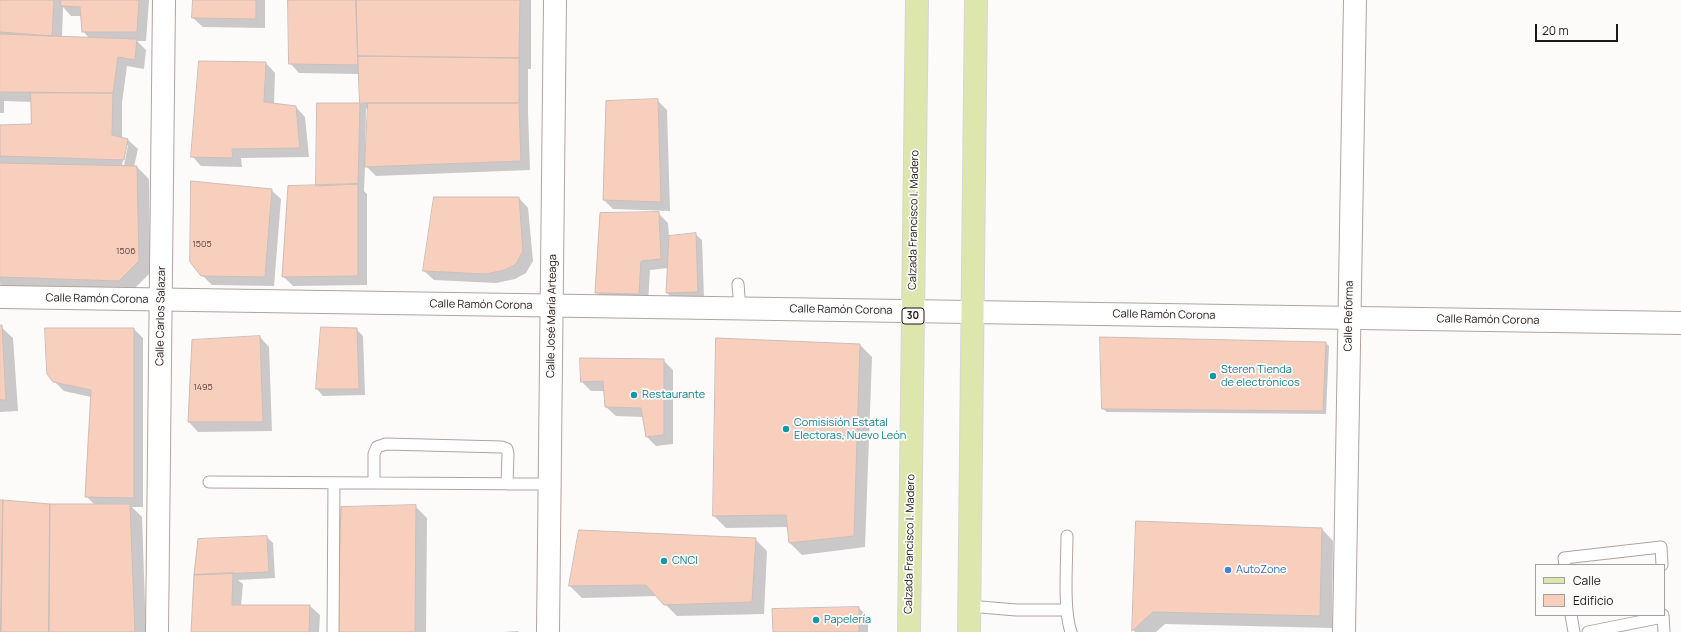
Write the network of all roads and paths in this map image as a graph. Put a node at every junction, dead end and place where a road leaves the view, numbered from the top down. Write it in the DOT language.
graph roads {
  1 [pos="164,0"];
  2 [pos="555,0"];
  3 [pos="917,0"];
  4 [pos="976,0"];
  5 [pos="1355,0"];
  6 [pos="738,284"];
  7 [pos="0,297"];
  8 [pos="161,300"];
  9 [pos="552,306"];
  10 [pos="740,309"];
  11 [pos="913,311"];
  12 [pos="973,312"];
  13 [pos="1349,318"];
  14 [pos="1681,323"];
  15 [pos="209,482"];
  16 [pos="334,483"];
  17 [pos="374,484"];
  18 [pos="507,484"];
  19 [pos="550,484"];
  20 [pos="1067,536"];
  21 [pos="1565,564"];
  22 [pos="1662,564"];
  23 [pos="969,606"];
  24 [pos="1067,610"];
  25 [pos="1572,616"];
  26 [pos="1663,616"];
  27 [pos="157,632"];
  28 [pos="333,632"];
  29 [pos="548,632"];
  30 [pos="909,632"];
  31 [pos="969,632"];
  32 [pos="1071,632"];
  33 [pos="1344,632"];
  34 [pos="1574,632"];
  35 [pos="1588,632"];
  36 [pos="1664,632"];
  1 -- 8 [label="street, Calle Carlos Salazar"];
  2 -- 9 [label="street, Calle José María Arteaga"];
  3 -- 11 [label="main road, Calzada Francisco I. Madero / 30"];
  4 -- 12 [label="main road"];
  5 -- 13 [label="street, Calle Reforma"];
  6 -- 10 [label="lane"];
  7 -- 8 [label="street, Calle Ramón Corona"];
  8 -- 9 [label="street, Calle Ramón Corona"];
  8 -- 27 [label="street, Calle Carlos Salazar"];
  9 -- 10 [label="street, Calle Ramón Corona"];
  9 -- 19 [label="street, Calle José María Arteaga"];
  10 -- 11 [label="street, Calle Ramón Corona"];
  11 -- 12 [label="street, Calle Ramón Corona"];
  11 -- 30 [label="main road, Calzada Francisco I. Madero / 30"];
  12 -- 13 [label="street, Calle Ramón Corona"];
  12 -- 23 [label="main road"];
  13 -- 14 [label="street, Calle Ramón Corona"];
  13 -- 33 [label="street, Calle Reforma"];
  15 -- 16 [label="lane"];
  16 -- 17 [label="lane"];
  16 -- 28 [label="lane"];
  17 -- 18 [label="lane"];
  17 -- 18 [label="lane"];
  18 -- 19 [label="lane"];
  19 -- 29 [label="street, Calle José María Arteaga"];
  20 -- 24 [label="lane"];
  21 -- 22 [label="lane"];
  23 -- 24 [label="lane"];
  23 -- 31 [label="main road"];
  24 -- 32 [label="lane"];
  25 -- 34 [label="lane"];
  26 -- 35 [label="lane"];
  26 -- 36 [label="lane"];
}
